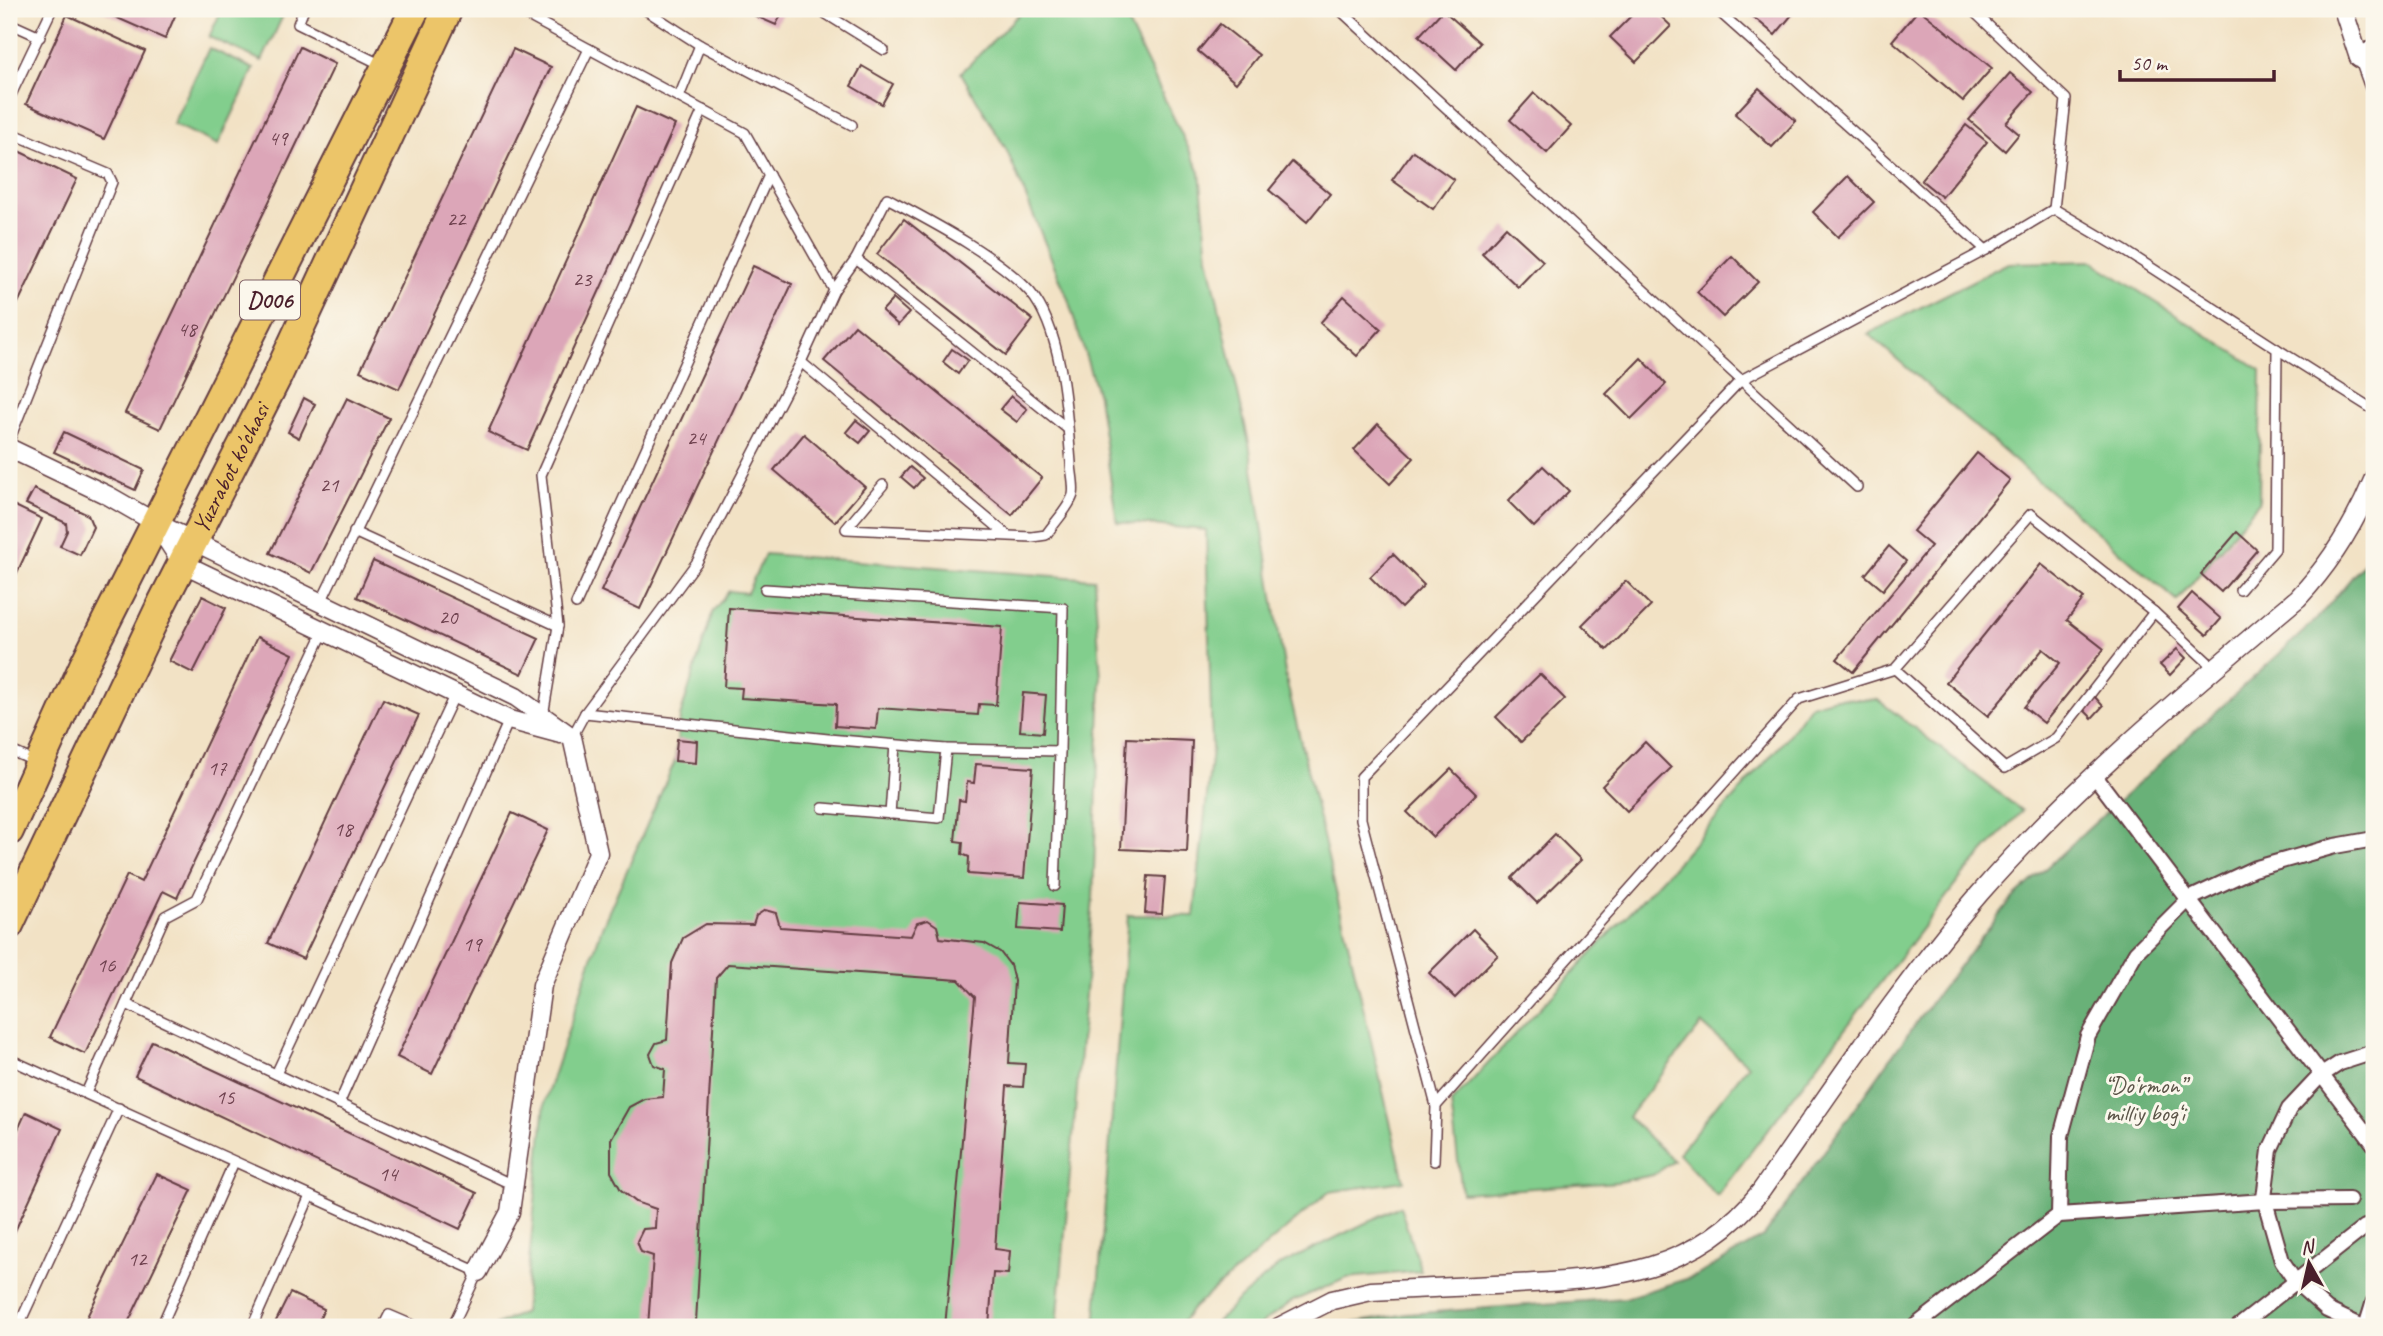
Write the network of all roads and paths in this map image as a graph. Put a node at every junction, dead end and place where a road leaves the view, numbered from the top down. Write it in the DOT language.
graph roads {
  1 [pos="52,9"];
  2 [pos="304,9"];
  3 [pos="415,9"];
  4 [pos="448,9"];
  5 [pos="515,9"];
  6 [pos="644,9"];
  7 [pos="818,9"];
  8 [pos="1339,9"];
  9 [pos="1716,9"];
  10 [pos="1971,9"];
  11 [pos="2343,9"];
  12 [pos="9,23"];
  13 [pos="40,37"];
  14 [pos="700,45"];
  15 [pos="589,49"];
  16 [pos="884,50"];
  17 [pos="2366,54"];
  18 [pos="387,67"];
  19 [pos="679,97"];
  20 [pos="9,99"];
  21 [pos="2374,99"];
  22 [pos="703,110"];
  23 [pos="852,125"];
  24 [pos="9,132"];
  25 [pos="769,175"];
  26 [pos="2054,209"];
  27 [pos="1986,250"];
  28 [pos="856,259"];
  29 [pos="834,290"];
  30 [pos="2277,349"];
  31 [pos="801,362"];
  32 [pos="1741,380"];
  33 [pos="2374,410"];
  34 [pos="1068,429"];
  35 [pos="9,441"];
  36 [pos="9,448"];
  37 [pos="2374,478"];
  38 [pos="883,485"];
  39 [pos="1857,487"];
  40 [pos="156,523"];
  41 [pos="354,532"];
  42 [pos="1007,535"];
  43 [pos="188,552"];
  44 [pos="765,589"];
  45 [pos="2239,590"];
  46 [pos="321,602"];
  47 [pos="576,604"];
  48 [pos="2154,612"];
  49 [pos="558,626"];
  50 [pos="324,631"];
  51 [pos="2214,668"];
  52 [pos="1895,669"];
  53 [pos="455,694"];
  54 [pos="586,713"];
  55 [pos="509,720"];
  56 [pos="542,722"];
  57 [pos="572,737"];
  58 [pos="895,745"];
  59 [pos="946,749"];
  60 [pos="9,750"];
  61 [pos="1060,751"];
  62 [pos="38,764"];
  63 [pos="2094,775"];
  64 [pos="823,808"];
  65 [pos="890,814"];
  66 [pos="9,831"];
  67 [pos="2374,839"];
  68 [pos="1055,886"];
  69 [pos="2189,899"];
  70 [pos="9,925"];
  71 [pos="126,1004"];
  72 [pos="2374,1052"];
  73 [pos="9,1059"];
  74 [pos="276,1074"];
  75 [pos="2320,1076"];
  76 [pos="86,1093"];
  77 [pos="338,1104"];
  78 [pos="1436,1106"];
  79 [pos="119,1108"];
  80 [pos="2374,1144"];
  81 [pos="1434,1161"];
  82 [pos="234,1162"];
  83 [pos="513,1185"];
  84 [pos="310,1196"];
  85 [pos="2349,1200"];
  86 [pos="2265,1201"];
  87 [pos="2059,1215"];
  88 [pos="2365,1227"];
  89 [pos="478,1272"];
  90 [pos="2296,1282"];
  91 [pos="2374,1301"];
  92 [pos="18,1327"];
  93 [pos="161,1327"];
  94 [pos="252,1327"];
  95 [pos="383,1327"];
  96 [pos="417,1327"];
  97 [pos="452,1327"];
  98 [pos="1279,1327"];
  99 [pos="1914,1327"];
  100 [pos="2238,1327"];
  101 [pos="2365,1327"];
  1 -- 13 [label="lane"];
  2 -- 18 [label="lane"];
  3 -- 18 [label="main road, Yuzrabot ko'chasi / D006"];
  4 -- 43 [label="main road, Yuzrabot ko'chasi / D006"];
  5 -- 15 [label="lane"];
  6 -- 14 [label="lane"];
  7 -- 16 [label="lane"];
  8 -- 32 [label="lane"];
  9 -- 27 [label="lane"];
  10 -- 26 [label="lane"];
  11 -- 17 [label="street"];
  12 -- 13 [label="lane"];
  13 -- 20 [label="lane"];
  14 -- 19 [label="lane"];
  14 -- 23 [label="lane"];
  15 -- 19 [label="lane"];
  15 -- 41 [label="lane"];
  17 -- 21 [label="lane"];
  18 -- 40 [label="main road, Yuzrabot ko'chasi / D006"];
  19 -- 22 [label="lane"];
  22 -- 25 [label="lane"];
  22 -- 49 [label="lane"];
  24 -- 35 [label="lane"];
  25 -- 29 [label="lane"];
  25 -- 47 [label="lane"];
  26 -- 27 [label="lane"];
  26 -- 30 [label="lane"];
  27 -- 32 [label="lane"];
  28 -- 29 [label="lane"];
  28 -- 34 [label="lane"];
  28 -- 34 [label="lane"];
  29 -- 31 [label="lane"];
  30 -- 33 [label="lane"];
  30 -- 45 [label="lane"];
  31 -- 42 [label="lane"];
  31 -- 54 [label="lane"];
  32 -- 39 [label="lane"];
  32 -- 78 [label="lane"];
  34 -- 42 [label="lane"];
  36 -- 40 [label="street"];
  37 -- 51 [label="street"];
  38 -- 42 [label="lane"];
  40 -- 43 [label="street"];
  40 -- 43 [label="street"];
  40 -- 62 [label="main road, Yuzrabot ko'chasi / D006"];
  41 -- 46 [label="lane"];
  41 -- 49 [label="lane"];
  43 -- 46 [label="street"];
  43 -- 50 [label="street"];
  43 -- 70 [label="main road, Yuzrabot ko'chasi / D006"];
  44 -- 61 [label="lane"];
  46 -- 56 [label="street"];
  48 -- 51 [label="lane"];
  48 -- 52 [label="lane"];
  48 -- 52 [label="lane"];
  49 -- 56 [label="lane"];
  50 -- 53 [label="street"];
  50 -- 71 [label="lane"];
  51 -- 63 [label="street"];
  52 -- 78 [label="lane"];
  53 -- 55 [label="street"];
  53 -- 74 [label="lane"];
  54 -- 57 [label="lane"];
  54 -- 58 [label="lane"];
  55 -- 56 [label="street"];
  55 -- 77 [label="lane"];
  56 -- 57 [label="street"];
  57 -- 83 [label="street"];
  58 -- 59 [label="lane"];
  58 -- 65 [label="lane"];
  59 -- 61 [label="lane"];
  59 -- 65 [label="lane"];
  60 -- 62 [label="lane"];
  61 -- 68 [label="lane"];
  62 -- 66 [label="main road, Yuzrabot ko'chasi / D006"];
  63 -- 69 [label="street"];
  63 -- 98 [label="street"];
  64 -- 65 [label="lane"];
  67 -- 69 [label="street"];
  69 -- 75 [label="street"];
  69 -- 87 [label="street"];
  71 -- 74 [label="lane"];
  71 -- 76 [label="lane"];
  72 -- 75 [label="street"];
  73 -- 76 [label="lane"];
  74 -- 77 [label="lane"];
  75 -- 80 [label="street"];
  75 -- 86 [label="street"];
  76 -- 79 [label="lane"];
  77 -- 83 [label="lane"];
  78 -- 81 [label="lane"];
  79 -- 82 [label="lane"];
  79 -- 92 [label="lane"];
  82 -- 84 [label="lane"];
  82 -- 93 [label="lane"];
  83 -- 89 [label="street"];
  84 -- 89 [label="lane"];
  84 -- 94 [label="lane"];
  85 -- 86 [label="street"];
  86 -- 87 [label="street"];
  86 -- 90 [label="street"];
  87 -- 99 [label="street"];
  88 -- 90 [label="street"];
  89 -- 97 [label="lane"];
  90 -- 100 [label="street"];
  90 -- 101 [label="street"];
  91 -- 101 [label="street"];
  95 -- 96 [label="lane"];
}
